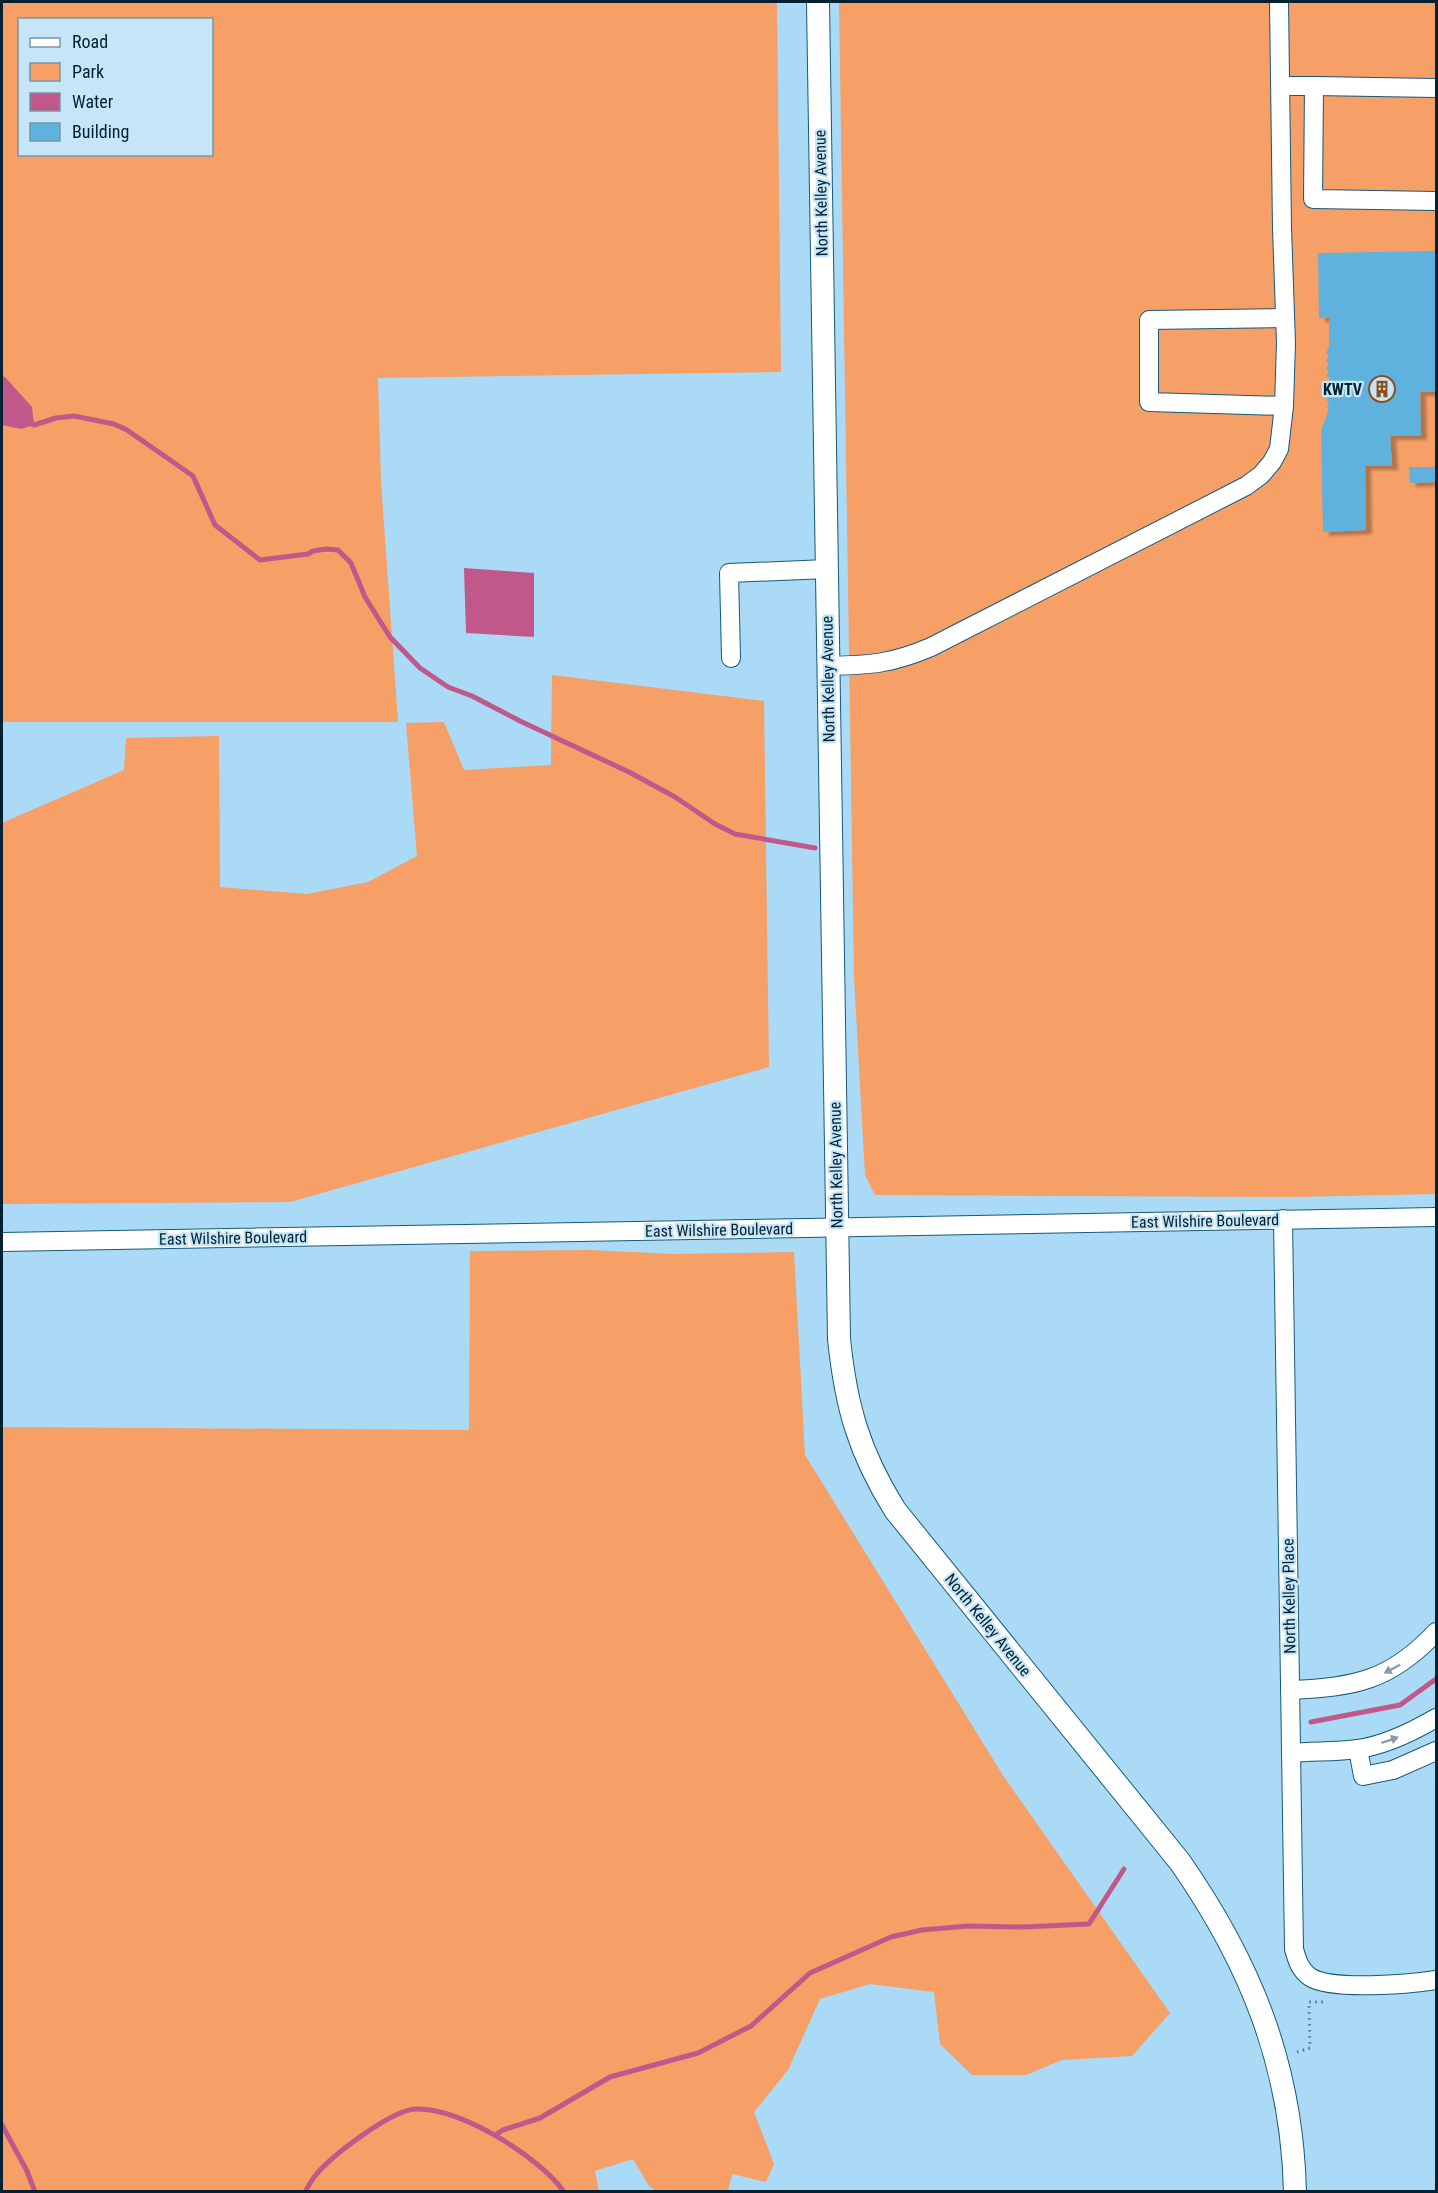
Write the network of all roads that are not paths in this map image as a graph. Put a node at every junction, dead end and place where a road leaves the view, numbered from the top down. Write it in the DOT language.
graph roads {
  1 [pos="818,2"];
  2 [pos="1279,2"];
  3 [pos="1281,86"];
  4 [pos="1314,86"];
  5 [pos="1437,87"];
  6 [pos="1437,201"];
  7 [pos="1285,318"];
  8 [pos="1284,406"];
  9 [pos="827,569"];
  10 [pos="730,658"];
  11 [pos="828,666"];
  12 [pos="1437,1217"];
  13 [pos="1283,1220"];
  14 [pos="837,1228"];
  15 [pos="2,1242"];
  16 [pos="1437,1632"];
  17 [pos="1290,1690"];
  18 [pos="1437,1718"];
  19 [pos="1358,1749"];
  20 [pos="1437,1751"];
  21 [pos="1291,1753"];
  22 [pos="1437,1980"];
  23 [pos="1295,2192"];
  1 -- 9 [label="main road, North Kelley Avenue"];
  2 -- 3 [label="street"];
  3 -- 4 [label="street"];
  3 -- 7 [label="street"];
  4 -- 5 [label="street"];
  4 -- 6 [label="street"];
  7 -- 8 [label="street"];
  7 -- 8 [label="street"];
  8 -- 11 [label="street"];
  9 -- 10 [label="street"];
  9 -- 11 [label="main road, North Kelley Avenue"];
  11 -- 14 [label="main road, North Kelley Avenue"];
  12 -- 13 [label="street, East Wilshire Boulevard"];
  13 -- 14 [label="street, East Wilshire Boulevard"];
  13 -- 17 [label="street, North Kelley Place"];
  14 -- 15 [label="street, East Wilshire Boulevard"];
  14 -- 23 [label="main road, North Kelley Avenue"];
  16 -- 17 [label="street, one-way"];
  17 -- 21 [label="street, North Kelley Place"];
  19 -- 18 [label="street, one-way"];
  19 -- 20 [label="street"];
  19 -- 21 [label="street"];
  21 -- 22 [label="street, North Kelley Place"];
}
